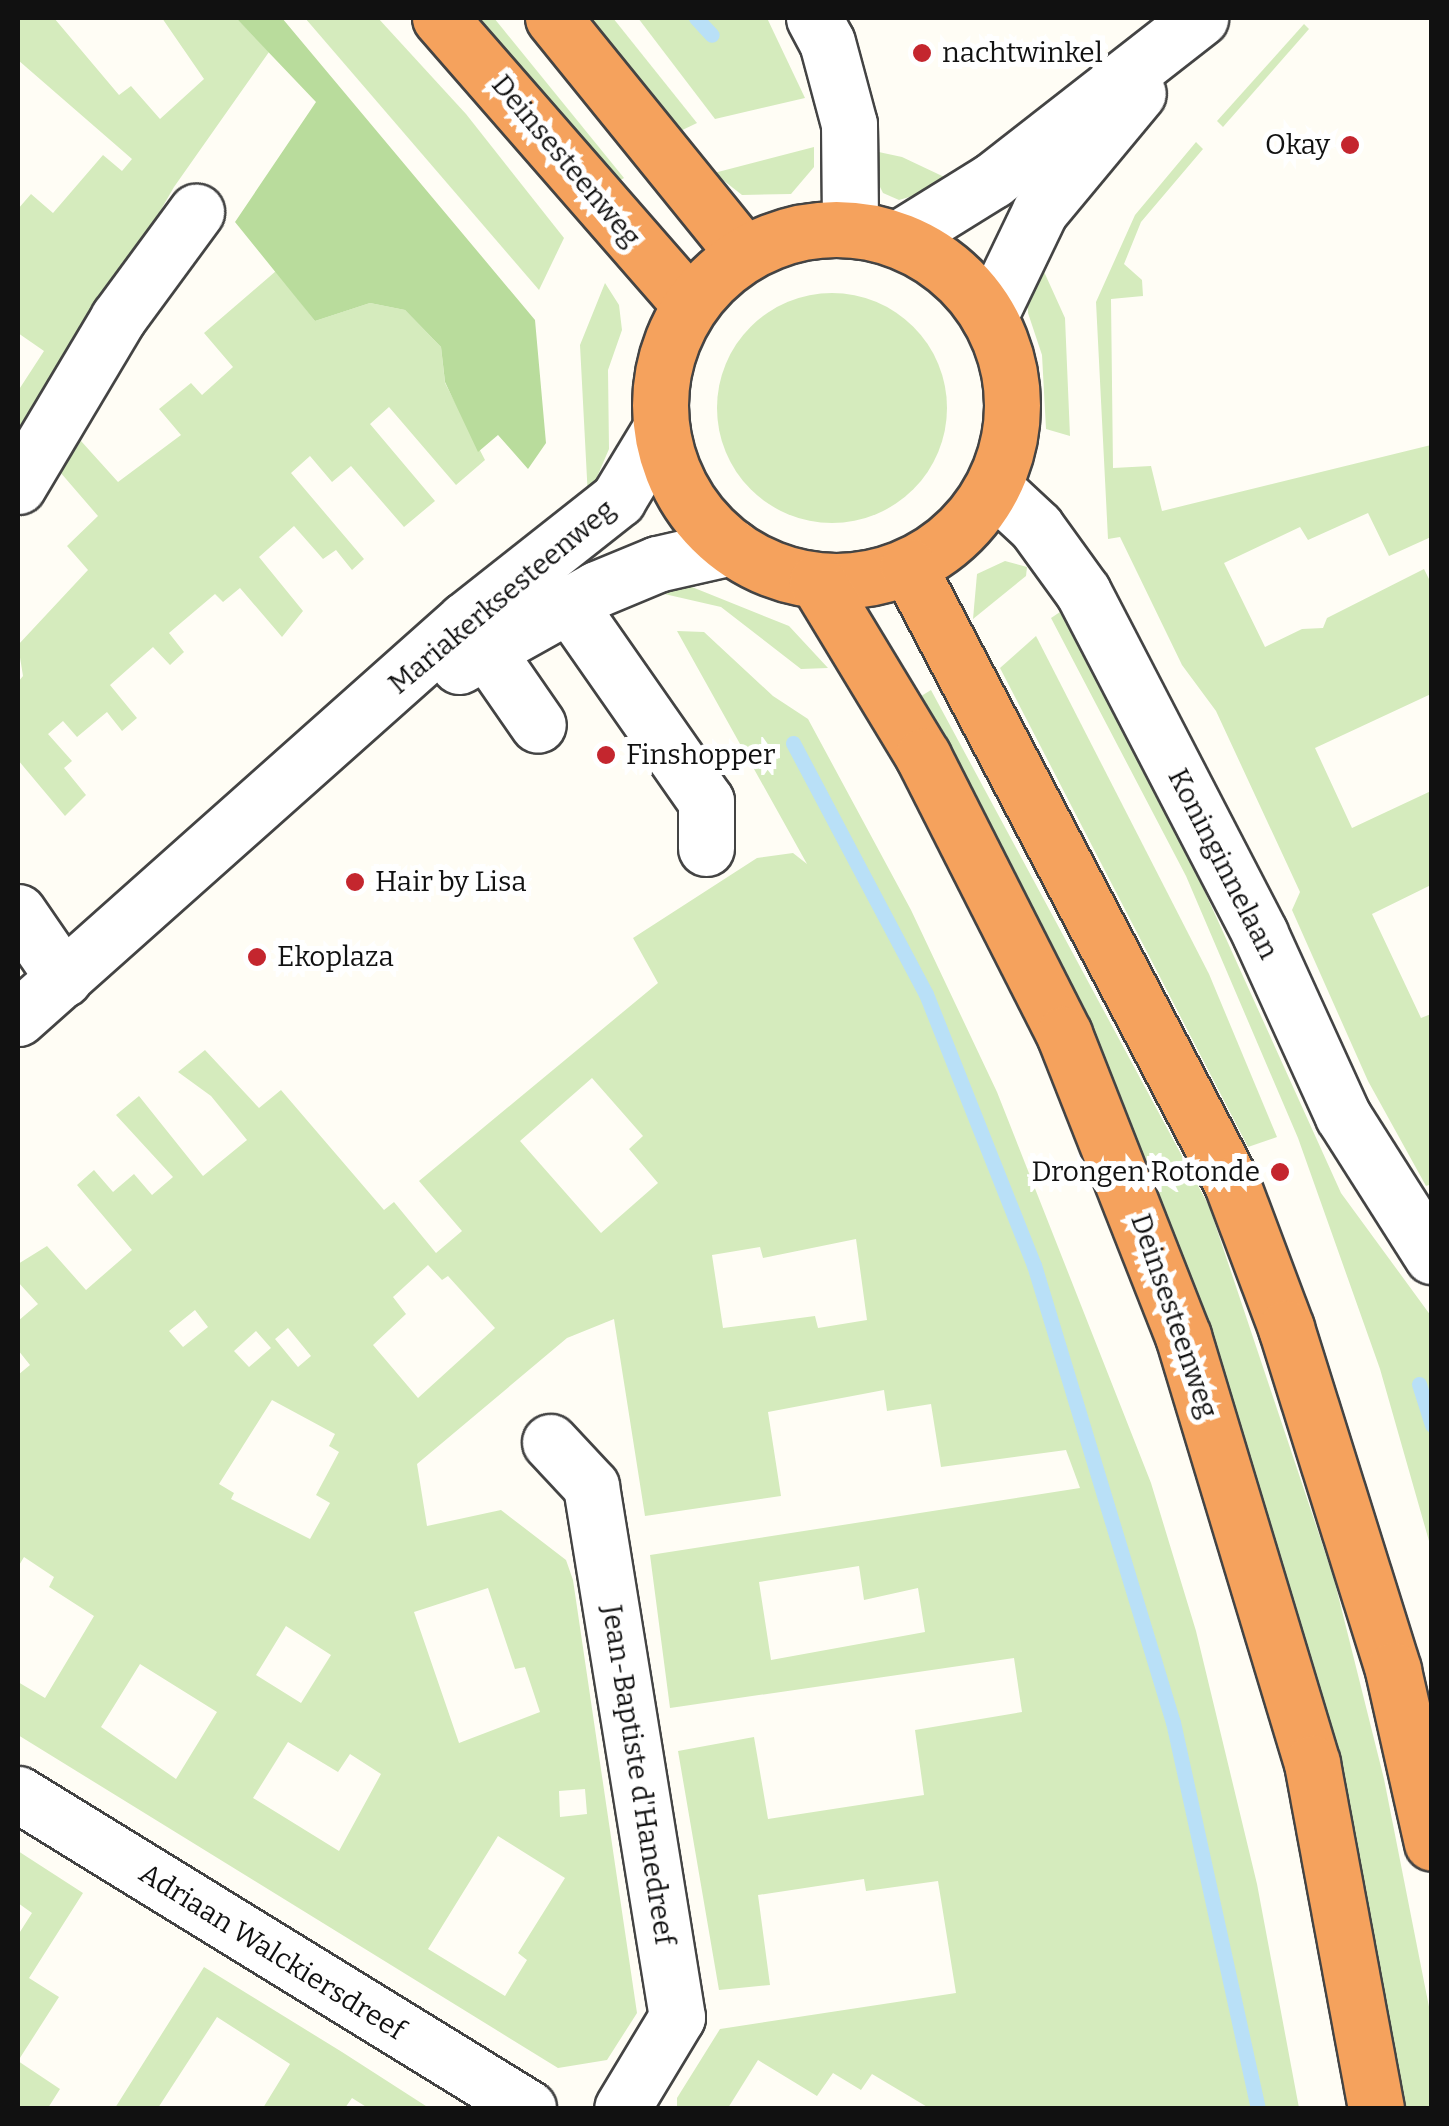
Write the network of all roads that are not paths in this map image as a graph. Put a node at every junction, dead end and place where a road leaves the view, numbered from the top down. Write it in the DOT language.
graph roads {
  1 [pos="440,18"];
  2 [pos="553,18"];
  3 [pos="814,18"];
  4 [pos="196,212"];
  5 [pos="874,234"];
  6 [pos="744,254"];
  7 [pos="690,305"];
  8 [pos="989,318"];
  9 [pos="661,428"];
  10 [pos="18,486"];
  11 [pos="993,487"];
  12 [pos="732,547"];
  13 [pos="908,566"];
  14 [pos="817,581"];
  15 [pos="568,602"];
  16 [pos="474,635"];
  17 [pos="538,725"];
  18 [pos="706,848"];
  19 [pos="18,912"];
  20 [pos="64,979"];
  21 [pos="18,1018"];
  22 [pos="1432,1256"];
  23 [pos="550,1442"];
  24 [pos="18,1794"];
  25 [pos="1432,1843"];
  26 [pos="528,2108"];
  27 [pos="622,2108"];
  28 [pos="1376,2108"];
  1 -- 7 [label="highway, Deinsesteenweg"];
  2 -- 6 [label="highway"];
  3 -- 5 [label="street"];
  4 -- 10 [label="street"];
  5 -- 6 [label="highway"];
  5 -- 8 [label="highway"];
  5 -- 8 [label="street"];
  6 -- 7 [label="highway"];
  7 -- 9 [label="highway"];
  8 -- 11 [label="highway"];
  9 -- 12 [label="highway"];
  9 -- 16 [label="street, Mariakerksesteenweg"];
  11 -- 13 [label="highway"];
  11 -- 22 [label="street, Koninginnelaan"];
  12 -- 14 [label="highway"];
  12 -- 15 [label="street, Mariakerksesteenweg"];
  13 -- 14 [label="highway"];
  13 -- 25 [label="highway"];
  14 -- 28 [label="highway, Deinsesteenweg"];
  15 -- 16 [label="street, Mariakerksesteenweg"];
  15 -- 18 [label="street"];
  16 -- 17 [label="street"];
  16 -- 20 [label="street, Mariakerksesteenweg"];
  19 -- 20 [label="street"];
  20 -- 21 [label="street, Mariakerksesteenweg"];
  23 -- 27 [label="street, Jean-Baptiste d'Hanedreef"];
  24 -- 26 [label="street, Adriaan Walckiersdreef"];
}
